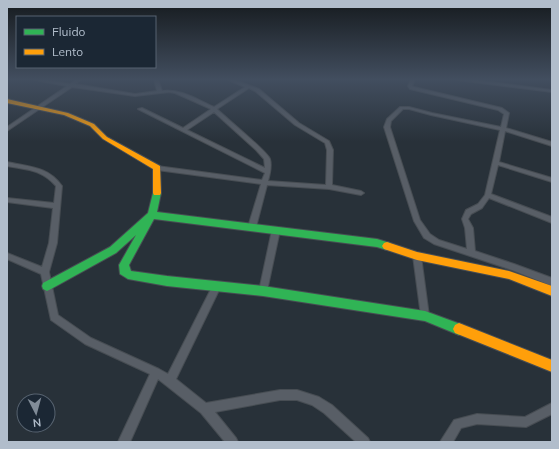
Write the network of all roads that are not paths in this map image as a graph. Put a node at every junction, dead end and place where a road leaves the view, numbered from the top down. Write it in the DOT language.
graph roads {
  1 [pos="48,100"];
  2 [pos="194,100"];
  3 [pos="228,100"];
  4 [pos="269,100"];
  5 [pos="461,100"];
  6 [pos="7,101"];
  7 [pos="38,107"];
  8 [pos="140,109"];
  9 [pos="214,109"];
  10 [pos="7,129"];
  11 [pos="503,129"];
  12 [pos="183,130"];
  13 [pos="552,144"];
  14 [pos="497,163"];
  15 [pos="7,164"];
  16 [pos="158,168"];
  17 [pos="268,172"];
  18 [pos="552,180"];
  19 [pos="266,183"];
  20 [pos="329,187"];
  21 [pos="361,193"];
  22 [pos="488,195"];
  23 [pos="7,200"];
  24 [pos="57,206"];
  25 [pos="152,215"];
  26 [pos="552,220"];
  27 [pos="252,227"];
  28 [pos="276,230"];
  29 [pos="471,252"];
  30 [pos="7,256"];
  31 [pos="417,256"];
  32 [pos="45,272"];
  33 [pos="552,282"];
  34 [pos="47,286"];
  35 [pos="217,286"];
  36 [pos="263,291"];
  37 [pos="552,291"];
  38 [pos="425,316"];
  39 [pos="552,366"];
  40 [pos="156,372"];
  41 [pos="170,382"];
  42 [pos="552,408"];
  43 [pos="205,409"];
  44 [pos="124,442"];
  45 [pos="232,442"];
  46 [pos="364,442"];
  47 [pos="446,442"];
  1 -- 7 [label="street"];
  2 -- 9 [label="street"];
  3 -- 9 [label="street"];
  4 -- 20 [label="street"];
  5 -- 11 [label="street"];
  6 -- 7 [label="street"];
  7 -- 10 [label="street"];
  7 -- 16 [label="street"];
  8 -- 12 [label="street"];
  9 -- 12 [label="street"];
  9 -- 17 [label="street"];
  11 -- 13 [label="street"];
  11 -- 14 [label="street"];
  11 -- 29 [label="street"];
  12 -- 17 [label="street"];
  14 -- 18 [label="street"];
  14 -- 22 [label="street"];
  15 -- 24 [label="street"];
  16 -- 19 [label="street"];
  16 -- 25 [label="street"];
  17 -- 19 [label="street"];
  19 -- 20 [label="street"];
  19 -- 27 [label="street"];
  20 -- 21 [label="street"];
  22 -- 26 [label="street"];
  22 -- 29 [label="street"];
  23 -- 24 [label="street"];
  24 -- 32 [label="street"];
  25 -- 27 [label="street"];
  25 -- 34 [label="street"];
  25 -- 35 [label="street"];
  27 -- 28 [label="street"];
  28 -- 31 [label="street"];
  28 -- 36 [label="street"];
  29 -- 33 [label="street"];
  30 -- 32 [label="street"];
  31 -- 37 [label="street"];
  31 -- 38 [label="street"];
  32 -- 34 [label="street"];
  34 -- 40 [label="street"];
  35 -- 36 [label="street"];
  35 -- 41 [label="street"];
  36 -- 38 [label="street"];
  38 -- 39 [label="street"];
  40 -- 41 [label="street"];
  40 -- 44 [label="street"];
  41 -- 43 [label="street"];
  42 -- 47 [label="street"];
  43 -- 45 [label="street"];
  43 -- 46 [label="street"];
}
